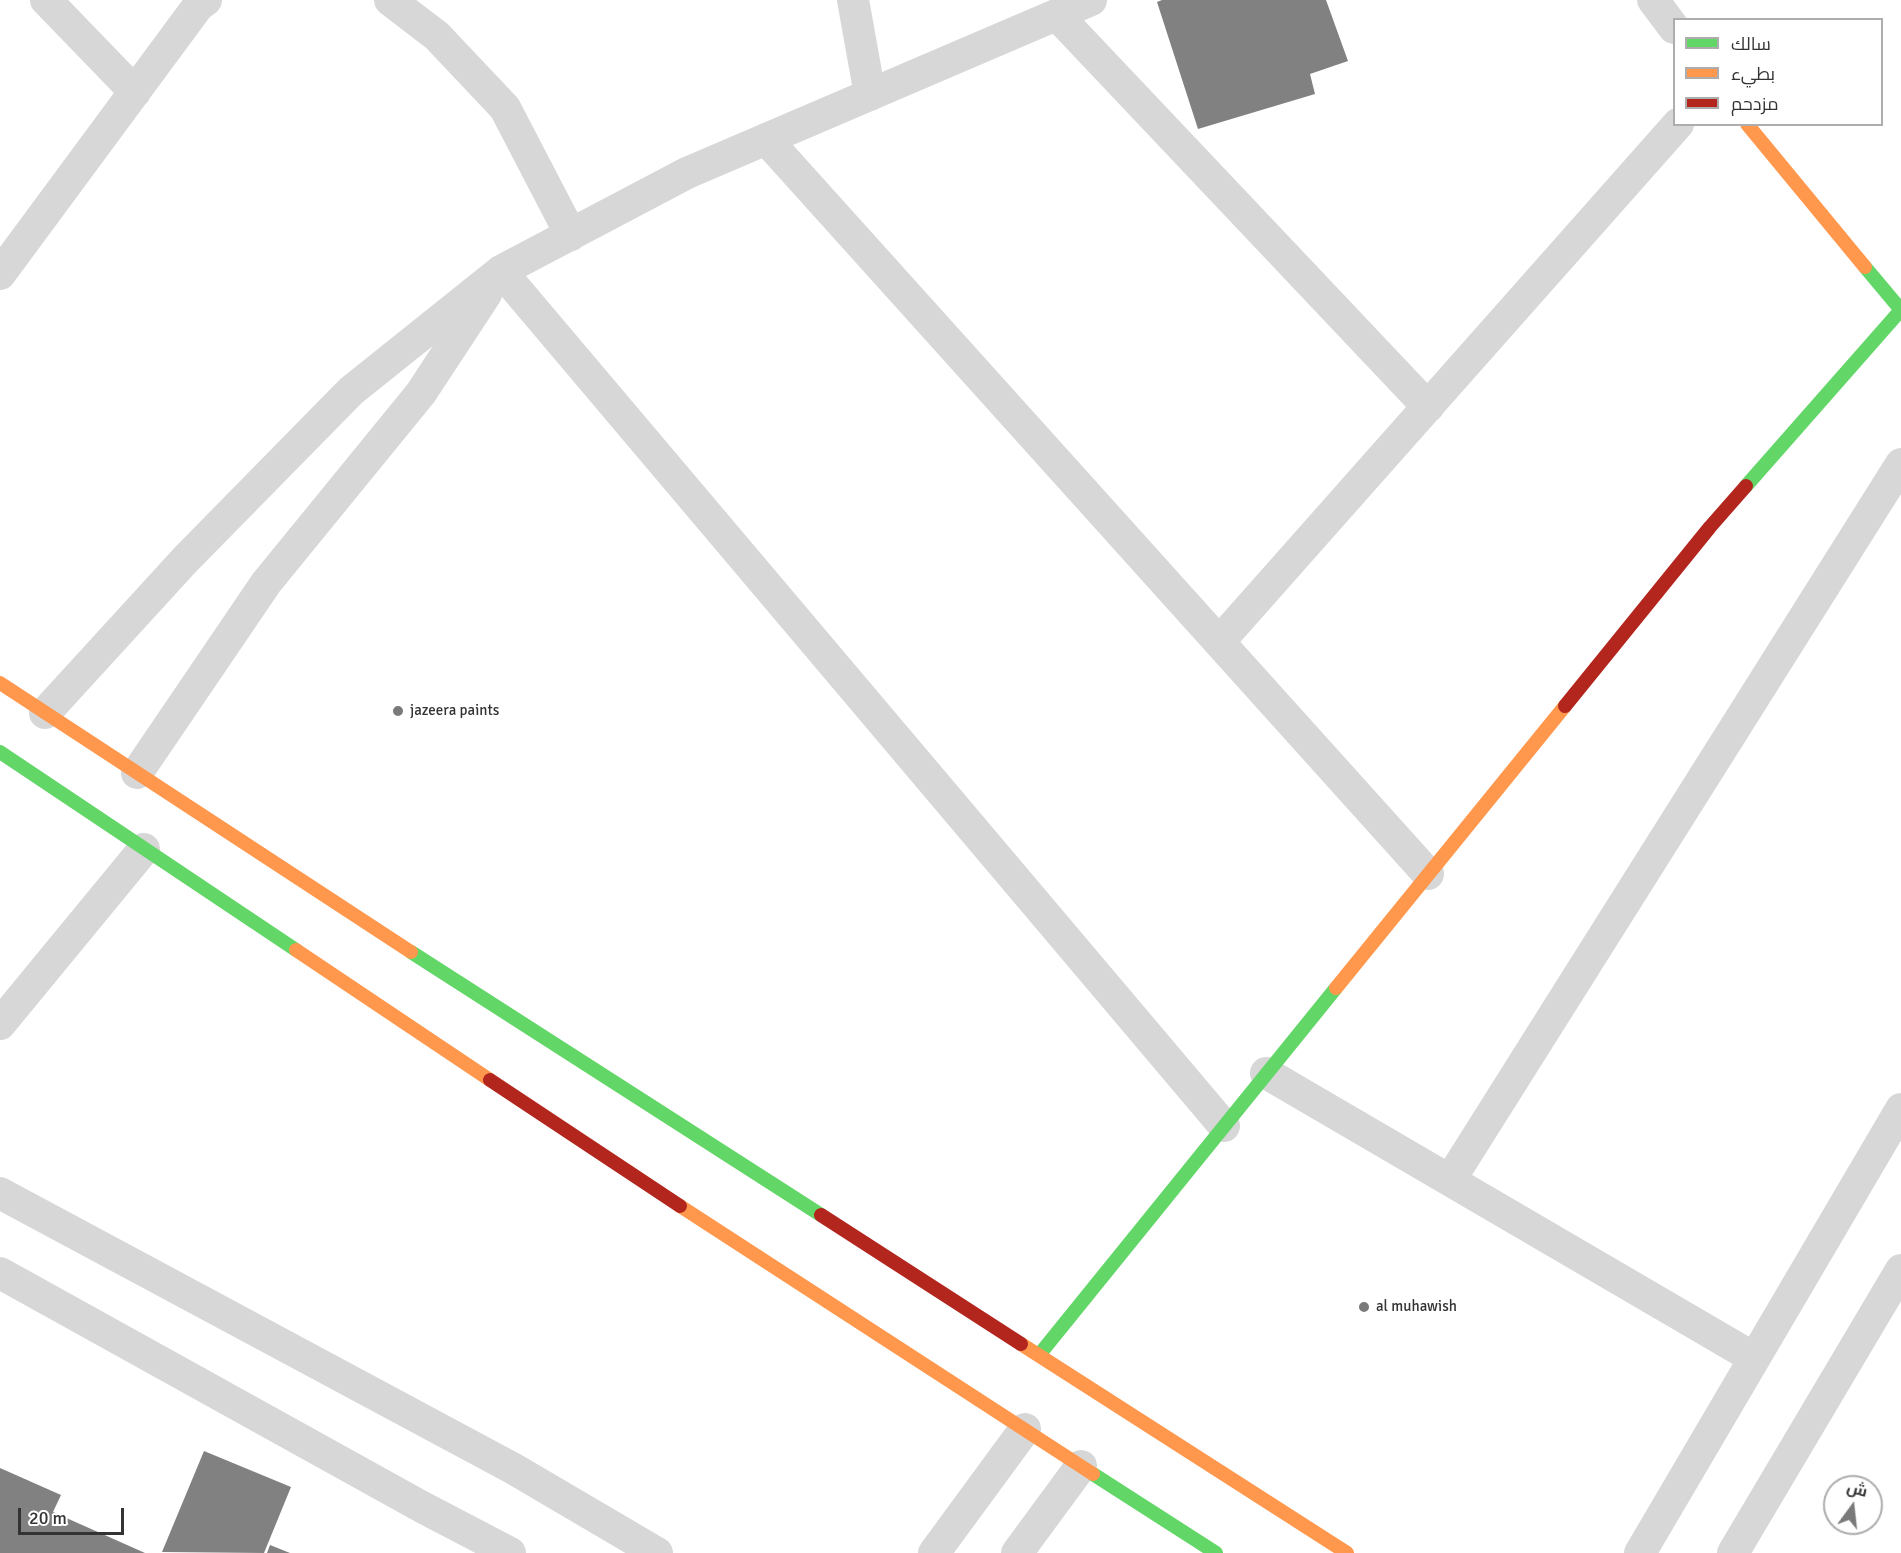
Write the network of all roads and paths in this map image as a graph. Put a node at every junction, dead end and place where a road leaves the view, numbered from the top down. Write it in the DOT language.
graph roads {
  1 [pos="46,0"];
  2 [pos="390,0"];
  3 [pos="853,0"];
  4 [pos="1091,0"];
  5 [pos="1653,0"];
  6 [pos="200,2"];
  7 [pos="1057,15"];
  8 [pos="1673,27"];
  9 [pos="135,92"];
  10 [pos="870,95"];
  11 [pos="1676,126"];
  12 [pos="1750,126"];
  13 [pos="766,139"];
  14 [pos="571,235"];
  15 [pos="501,271"];
  16 [pos="0,274"];
  17 [pos="1428,406"];
  18 [pos="1901,464"];
  19 [pos="1219,642"];
  20 [pos="0,683"];
  21 [pos="45,712"];
  22 [pos="0,752"];
  23 [pos="137,773"];
  24 [pos="144,849"];
  25 [pos="1428,874"];
  26 [pos="0,1024"];
  27 [pos="1266,1073"];
  28 [pos="1901,1109"];
  29 [pos="1224,1126"];
  30 [pos="1450,1180"];
  31 [pos="0,1193"];
  32 [pos="1901,1270"];
  33 [pos="0,1273"];
  34 [pos="1039,1355"];
  35 [pos="1754,1358"];
  36 [pos="1025,1429"];
  37 [pos="1081,1466"];
  38 [pos="510,1553"];
  39 [pos="657,1553"];
  40 [pos="934,1553"];
  41 [pos="1017,1553"];
  42 [pos="1216,1553"];
  43 [pos="1347,1553"];
  44 [pos="1640,1553"];
  45 [pos="1732,1553"];
  1 -- 9 [label="street"];
  2 -- 14 [label="street"];
  3 -- 10 [label="street"];
  4 -- 7 [label="street"];
  5 -- 8 [label="street"];
  6 -- 9 [label="street"];
  7 -- 10 [label="street"];
  7 -- 17 [label="street"];
  9 -- 16 [label="street"];
  10 -- 13 [label="street"];
  11 -- 17 [label="street"];
  12 -- 25 [label="main road"];
  13 -- 14 [label="street"];
  13 -- 19 [label="street"];
  14 -- 15 [label="street"];
  15 -- 21 [label="street"];
  15 -- 23 [label="street"];
  15 -- 29 [label="street"];
  17 -- 19 [label="street"];
  18 -- 30 [label="street"];
  19 -- 25 [label="street"];
  20 -- 21 [label="main road"];
  21 -- 23 [label="main road"];
  22 -- 24 [label="main road"];
  23 -- 34 [label="main road"];
  24 -- 26 [label="street"];
  24 -- 36 [label="main road"];
  25 -- 27 [label="main road"];
  27 -- 29 [label="main road"];
  27 -- 30 [label="street"];
  28 -- 35 [label="street"];
  29 -- 34 [label="main road"];
  30 -- 35 [label="street"];
  31 -- 39 [label="street"];
  32 -- 45 [label="street"];
  33 -- 38 [label="street"];
  34 -- 43 [label="main road"];
  35 -- 44 [label="street"];
  36 -- 37 [label="main road"];
  36 -- 40 [label="street"];
  37 -- 41 [label="street"];
  37 -- 42 [label="main road"];
}
